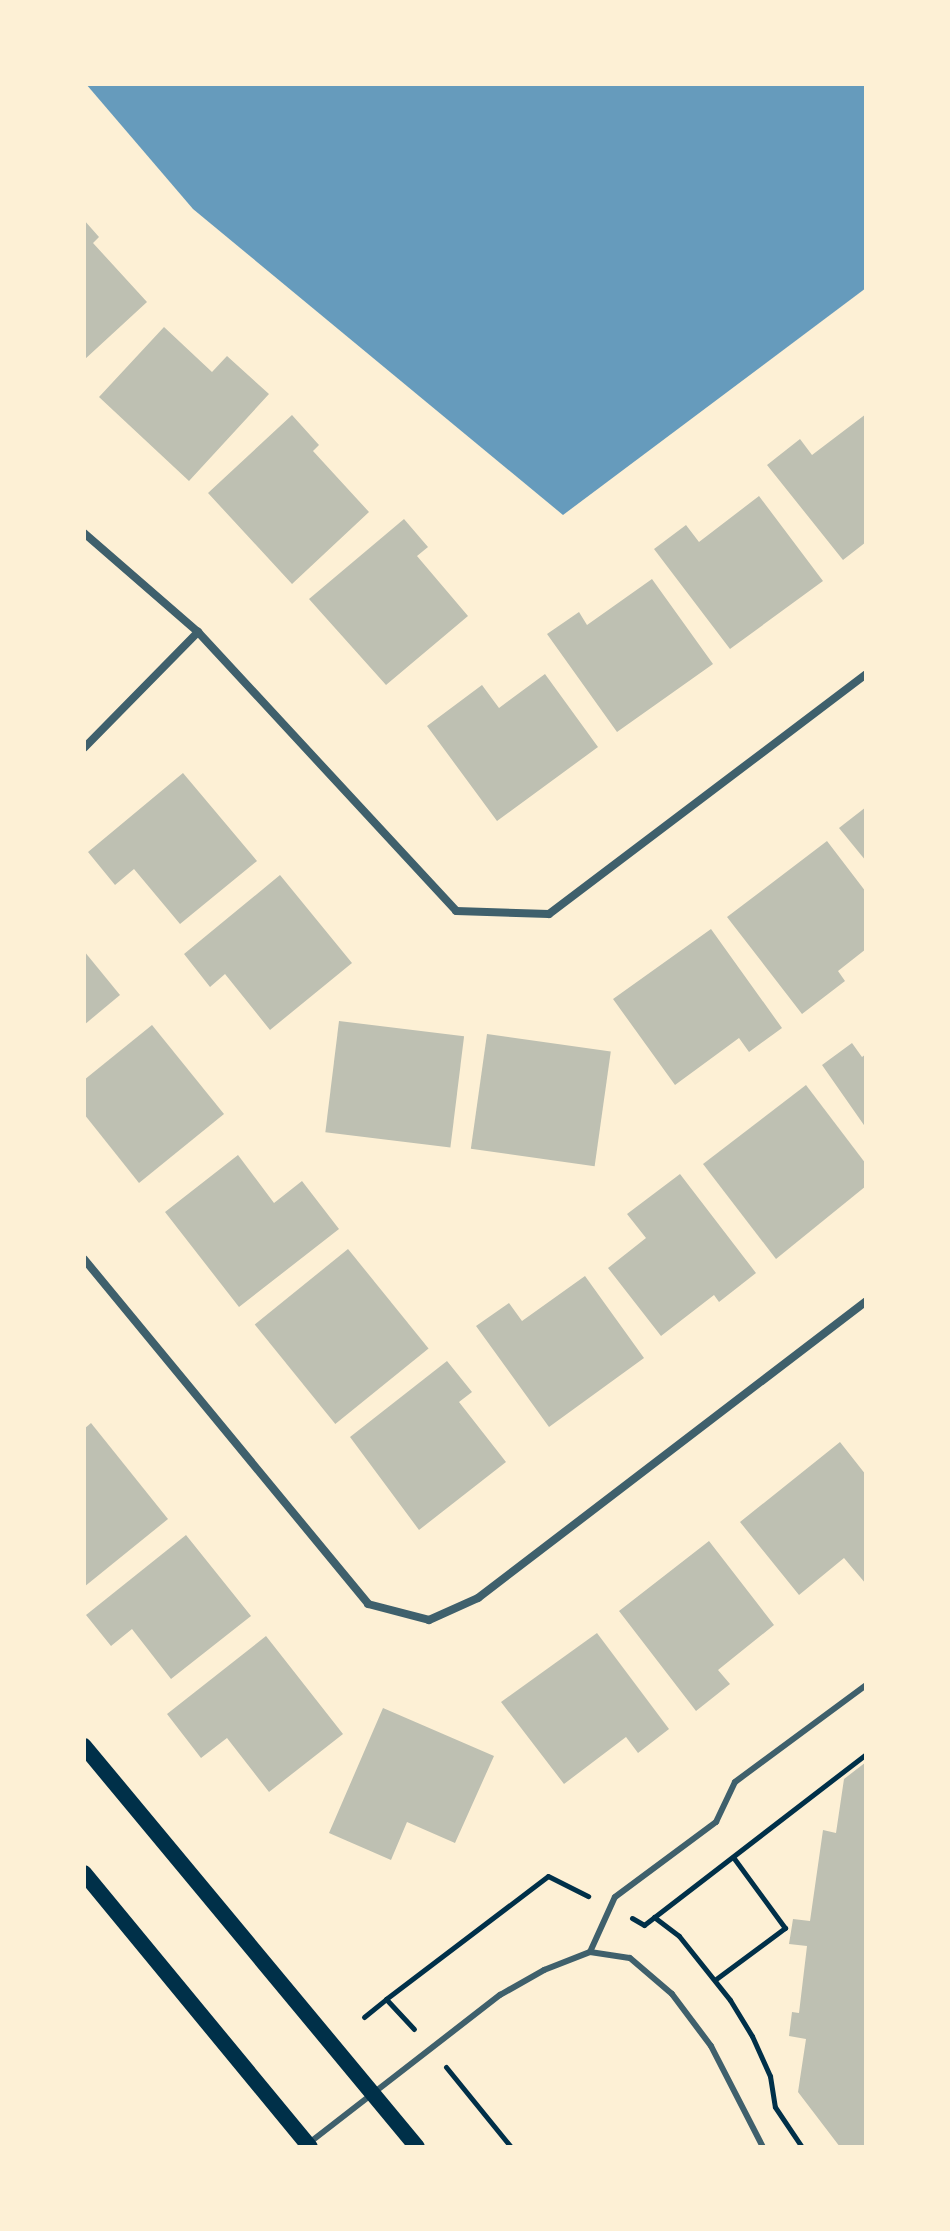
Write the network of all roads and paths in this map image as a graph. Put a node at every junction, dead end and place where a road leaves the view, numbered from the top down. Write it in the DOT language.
graph roads {
  1 [pos="84,533"];
  2 [pos="198,632"];
  3 [pos="866,674"];
  4 [pos="84,748"];
  5 [pos="84,1259"];
  6 [pos="866,1301"];
  7 [pos="866,1685"];
  8 [pos="84,1746"];
  9 [pos="733,1857"];
  10 [pos="84,1873"];
  11 [pos="654,1917"];
  12 [pos="590,1952"];
  13 [pos="716,1980"];
  14 [pos="364,2017"];
  15 [pos="430,2047"];
  16 [pos="372,2092"];
  17 [pos="308,2145"];
  18 [pos="417,2147"];
  19 [pos="511,2147"];
  20 [pos="763,2147"];
  21 [pos="802,2147"];
  1 -- 2 [label="street"];
  2 -- 3 [label="street"];
  2 -- 4 [label="street"];
  5 -- 6 [label="street"];
  7 -- 12 [label="lane"];
  8 -- 16 [label="main road"];
  9 -- 13 [label="path"];
  10 -- 17 [label="main road"];
  11 -- 13 [label="path"];
  12 -- 15 [label="lane"];
  12 -- 20 [label="lane"];
  13 -- 21 [label="path"];
  14 -- 15 [label="path"];
  15 -- 16 [label="lane"];
  15 -- 19 [label="path"];
  16 -- 17 [label="lane"];
  16 -- 18 [label="main road"];
}
